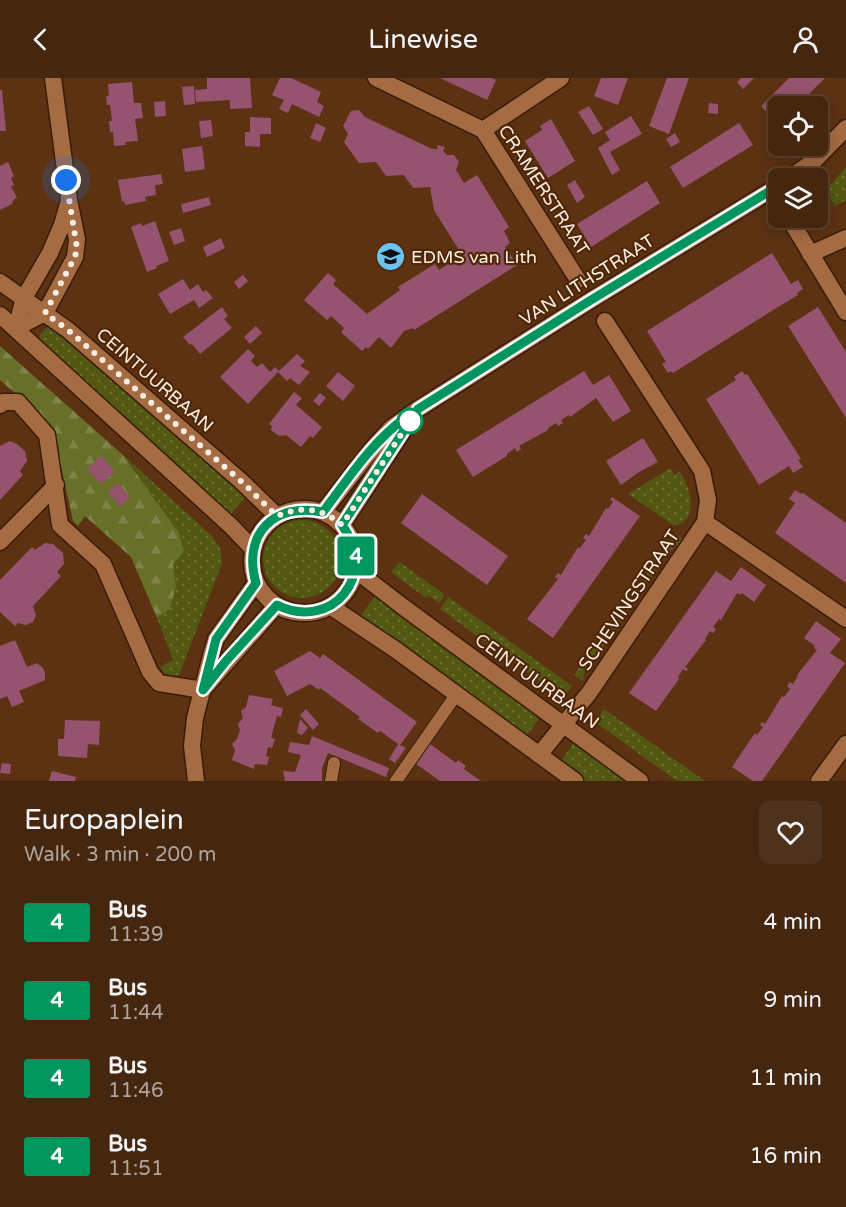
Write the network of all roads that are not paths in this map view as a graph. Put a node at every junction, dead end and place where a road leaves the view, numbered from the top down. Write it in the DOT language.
graph roads {
  1 [pos="54,78"];
  2 [pos="376,78"];
  3 [pos="561,78"];
  4 [pos="846,128"];
  5 [pos="483,130"];
  6 [pos="804,168"];
  7 [pos="768,197"];
  8 [pos="69,200"];
  9 [pos="795,228"];
  10 [pos="846,238"];
  11 [pos="810,254"];
  12 [pos="578,280"];
  13 [pos="0,282"];
  14 [pos="24,298"];
  15 [pos="846,312"];
  16 [pos="45,313"];
  17 [pos="0,315"];
  18 [pos="605,321"];
  19 [pos="16,328"];
  20 [pos="0,405"];
  21 [pos="418,409"];
  22 [pos="56,485"];
  23 [pos="323,512"];
  24 [pos="277,516"];
  25 [pos="705,522"];
  26 [pos="342,525"];
  27 [pos="0,542"];
  28 [pos="253,549"];
  29 [pos="356,567"];
  30 [pos="256,583"];
  31 [pos="277,605"];
  32 [pos="330,606"];
  33 [pos="846,619"];
  34 [pos="203,690"];
  35 [pos="456,695"];
  36 [pos="562,725"];
  37 [pos="846,744"];
  38 [pos="539,755"];
  39 [pos="334,763"];
  40 [pos="196,781"];
  41 [pos="331,781"];
  42 [pos="396,781"];
  43 [pos="575,781"];
  44 [pos="640,781"];
  45 [pos="819,781"];
  1 -- 8 [label="street"];
  2 -- 5 [label="street, CRAMERSTRAAT"];
  3 -- 5 [label="street"];
  4 -- 6 [label="street"];
  5 -- 12 [label="street, CRAMERSTRAAT"];
  7 -- 21 [label="street, VAN LITHSTRAAT"];
  8 -- 14 [label="street"];
  8 -- 16 [label="street"];
  9 -- 11 [label="street"];
  10 -- 11 [label="street"];
  11 -- 15 [label="street"];
  13 -- 14 [label="street, CEINTUURBAAN"];
  14 -- 16 [label="street, CEINTUURBAAN"];
  14 -- 19 [label="street"];
  16 -- 19 [label="street"];
  16 -- 24 [label="street, CEINTUURBAAN"];
  17 -- 19 [label="street"];
  18 -- 25 [label="street"];
  19 -- 28 [label="street"];
  20 -- 22 [label="street"];
  21 -- 23 [label="street, VAN LITHSTRAAT"];
  21 -- 26 [label="street, VAN LITHSTRAAT"];
  22 -- 27 [label="street"];
  22 -- 34 [label="street"];
  23 -- 24 [label="street"];
  23 -- 26 [label="street"];
  24 -- 28 [label="street"];
  25 -- 33 [label="street"];
  25 -- 36 [label="street, SCHEVINGSTRAAT"];
  26 -- 29 [label="street"];
  28 -- 30 [label="street"];
  29 -- 32 [label="street"];
  29 -- 36 [label="street, CEINTUURBAAN"];
  30 -- 31 [label="street"];
  30 -- 34 [label="street"];
  31 -- 32 [label="street"];
  31 -- 34 [label="street"];
  32 -- 35 [label="street"];
  34 -- 40 [label="street"];
  35 -- 38 [label="street"];
  35 -- 42 [label="lane"];
  36 -- 38 [label="street, SCHEVINGSTRAAT"];
  36 -- 44 [label="street, CEINTUURBAAN"];
  37 -- 45 [label="street"];
  38 -- 43 [label="street"];
  39 -- 41 [label="lane"];
}
